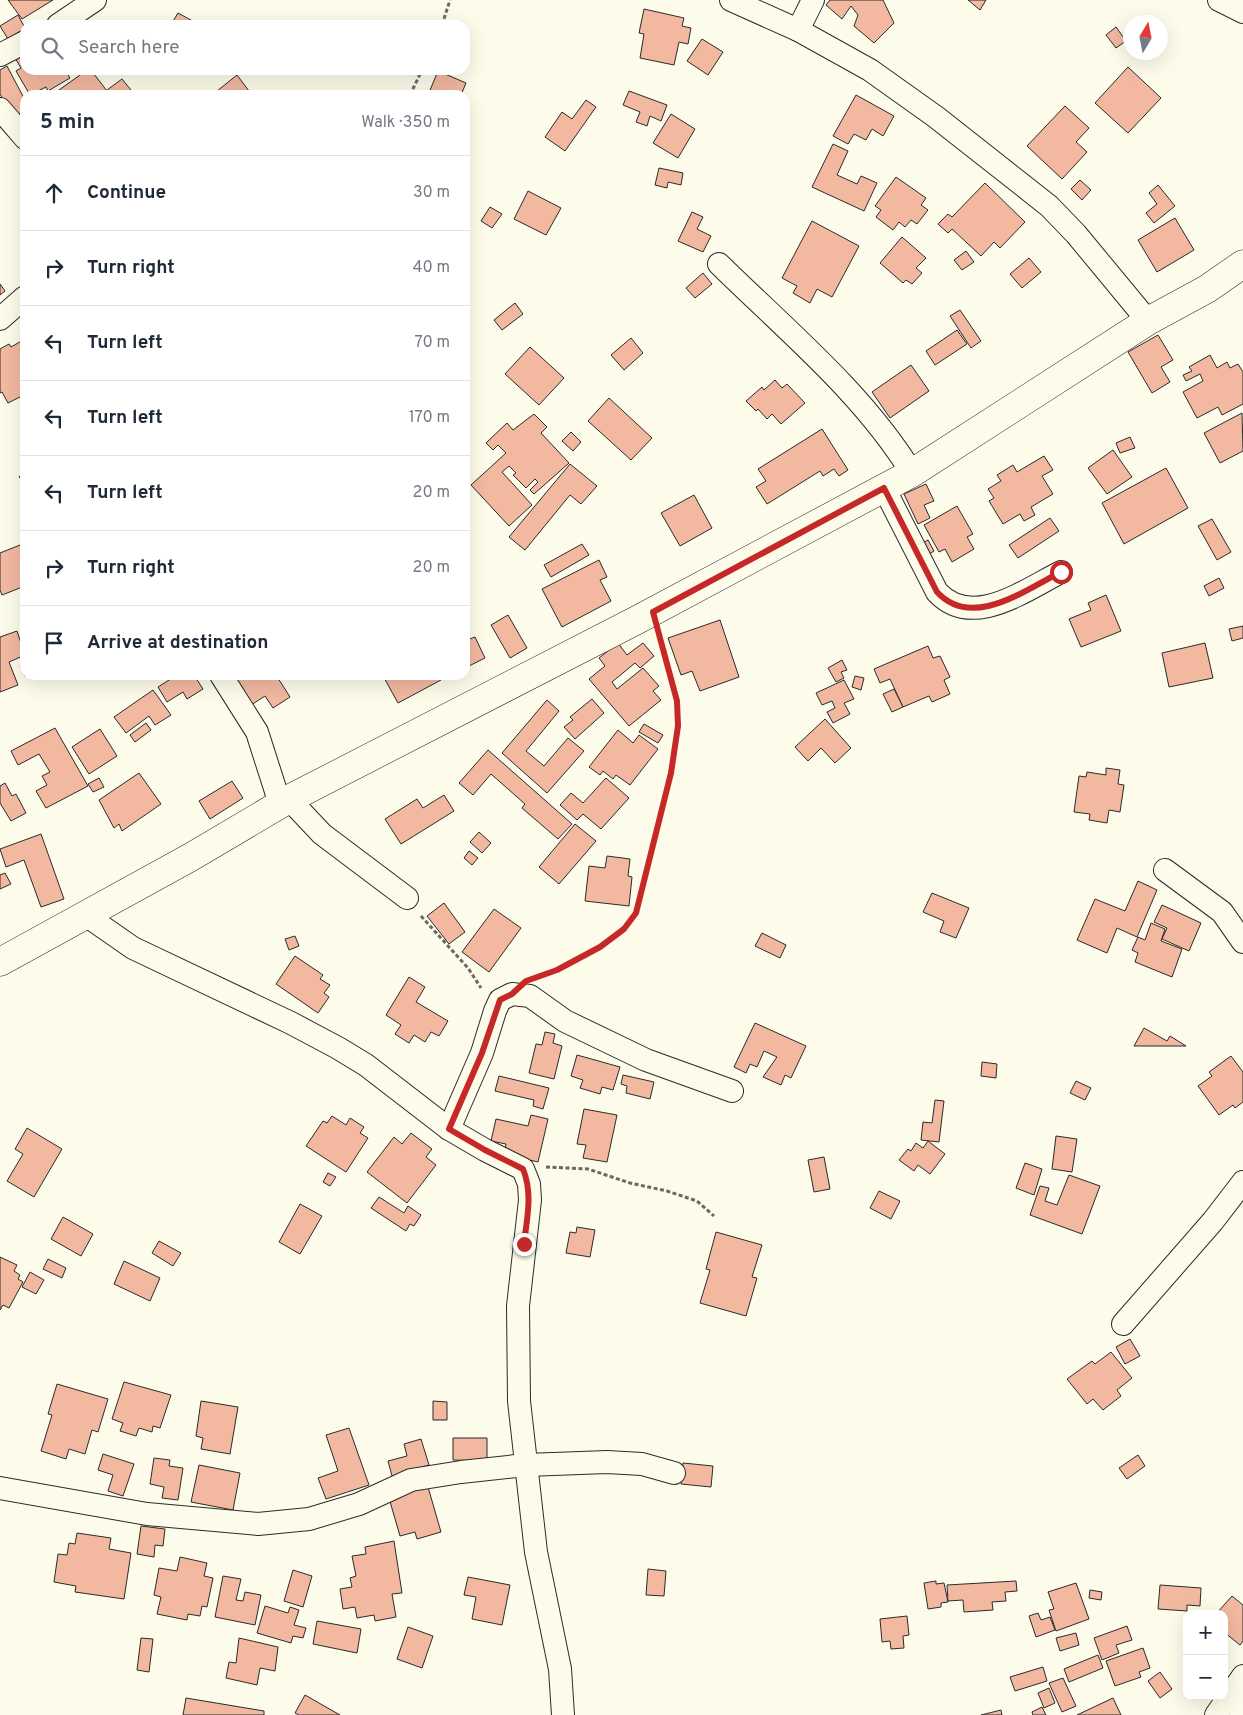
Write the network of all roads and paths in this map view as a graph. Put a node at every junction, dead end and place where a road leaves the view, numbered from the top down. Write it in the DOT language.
graph roads {
  1 [pos="95,0"];
  2 [pos="450,0"];
  3 [pos="731,0"];
  4 [pos="814,0"];
  5 [pos="1219,0"];
  6 [pos="1243,12"];
  7 [pos="65,20"];
  8 [pos="444,20"];
  9 [pos="798,30"];
  10 [pos="20,44"];
  11 [pos="0,54"];
  12 [pos="420,75"];
  13 [pos="412,90"];
  14 [pos="0,109"];
  15 [pos="20,132"];
  16 [pos="719,264"];
  17 [pos="1243,264"];
  18 [pos="20,301"];
  19 [pos="0,319"];
  20 [pos="1148,321"];
  21 [pos="912,473"];
  22 [pos="884,488"];
  23 [pos="1061,572"];
  24 [pos="653,612"];
  25 [pos="224,680"];
  26 [pos="284,801"];
  27 [pos="1165,870"];
  28 [pos="407,898"];
  29 [pos="84,914"];
  30 [pos="1243,942"];
  31 [pos="0,962"];
  32 [pos="512,994"];
  33 [pos="495,1011"];
  34 [pos="732,1091"];
  35 [pos="449,1129"];
  36 [pos="523,1169"];
  37 [pos="1243,1182"];
  38 [pos="714,1216"];
  39 [pos="1123,1324"];
  40 [pos="526,1465"];
  41 [pos="674,1473"];
  42 [pos="0,1488"];
  43 [pos="1238,1683"];
  44 [pos="563,1715"];
  45 [pos="1216,1715"];
  46 [pos="1241,1715"];
  1 -- 7 [label="street"];
  2 -- 8 [label="path"];
  3 -- 9 [label="street"];
  4 -- 9 [label="street"];
  5 -- 6 [label="street"];
  9 -- 20 [label="street"];
  10 -- 11 [label="street"];
  12 -- 13 [label="path"];
  14 -- 15 [label="street"];
  16 -- 21 [label="street"];
  17 -- 20 [label="street"];
  18 -- 19 [label="street"];
  20 -- 21 [label="street"];
  21 -- 22 [label="street"];
  22 -- 23 [label="street"];
  22 -- 24 [label="street"];
  24 -- 26 [label="street"];
  24 -- 32 [label="path"];
  25 -- 26 [label="street"];
  26 -- 28 [label="street"];
  26 -- 29 [label="street"];
  27 -- 30 [label="street"];
  28 -- 33 [label="path"];
  29 -- 31 [label="street"];
  29 -- 35 [label="street"];
  32 -- 33 [label="street"];
  32 -- 34 [label="street"];
  33 -- 35 [label="street"];
  35 -- 36 [label="street"];
  36 -- 38 [label="path"];
  36 -- 40 [label="street"];
  37 -- 39 [label="street"];
  40 -- 41 [label="street"];
  40 -- 42 [label="street"];
  40 -- 44 [label="street"];
  43 -- 45 [label="street"];
  43 -- 46 [label="street"];
}
